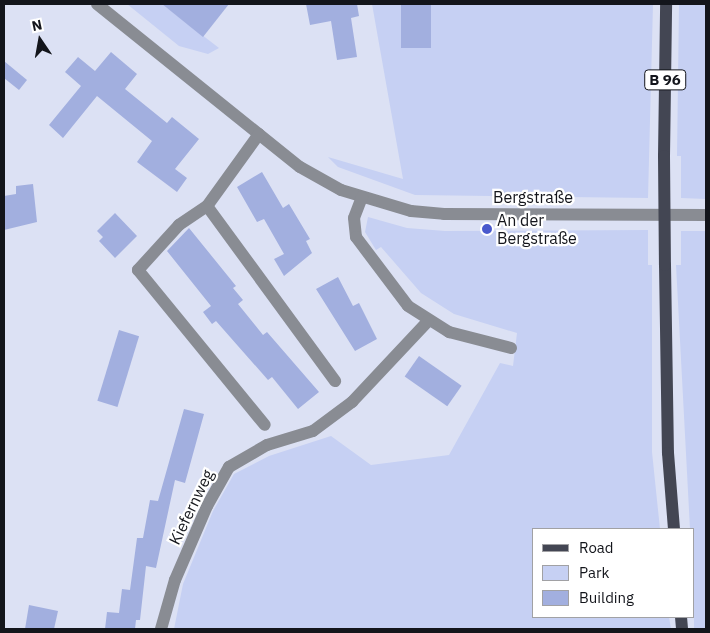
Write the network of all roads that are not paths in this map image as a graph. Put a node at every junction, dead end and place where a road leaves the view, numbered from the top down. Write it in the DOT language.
graph roads {
  1 [pos="97,4"];
  2 [pos="666,4"];
  3 [pos="258,134"];
  4 [pos="362,197"];
  5 [pos="207,206"];
  6 [pos="706,215"];
  7 [pos="428,321"];
  8 [pos="511,348"];
  9 [pos="336,381"];
  10 [pos="265,425"];
  11 [pos="674,528"];
  12 [pos="161,629"];
  1 -- 3 [label="street, Bergstraße"];
  2 -- 11 [label="main road, B 96, bridge"];
  3 -- 4 [label="street, Bergstraße"];
  3 -- 5 [label="street"];
  4 -- 6 [label="street, Bergstraße"];
  4 -- 7 [label="street"];
  5 -- 9 [label="street"];
  5 -- 10 [label="street"];
  7 -- 8 [label="street"];
  7 -- 12 [label="street, Kiefernweg"];
}
